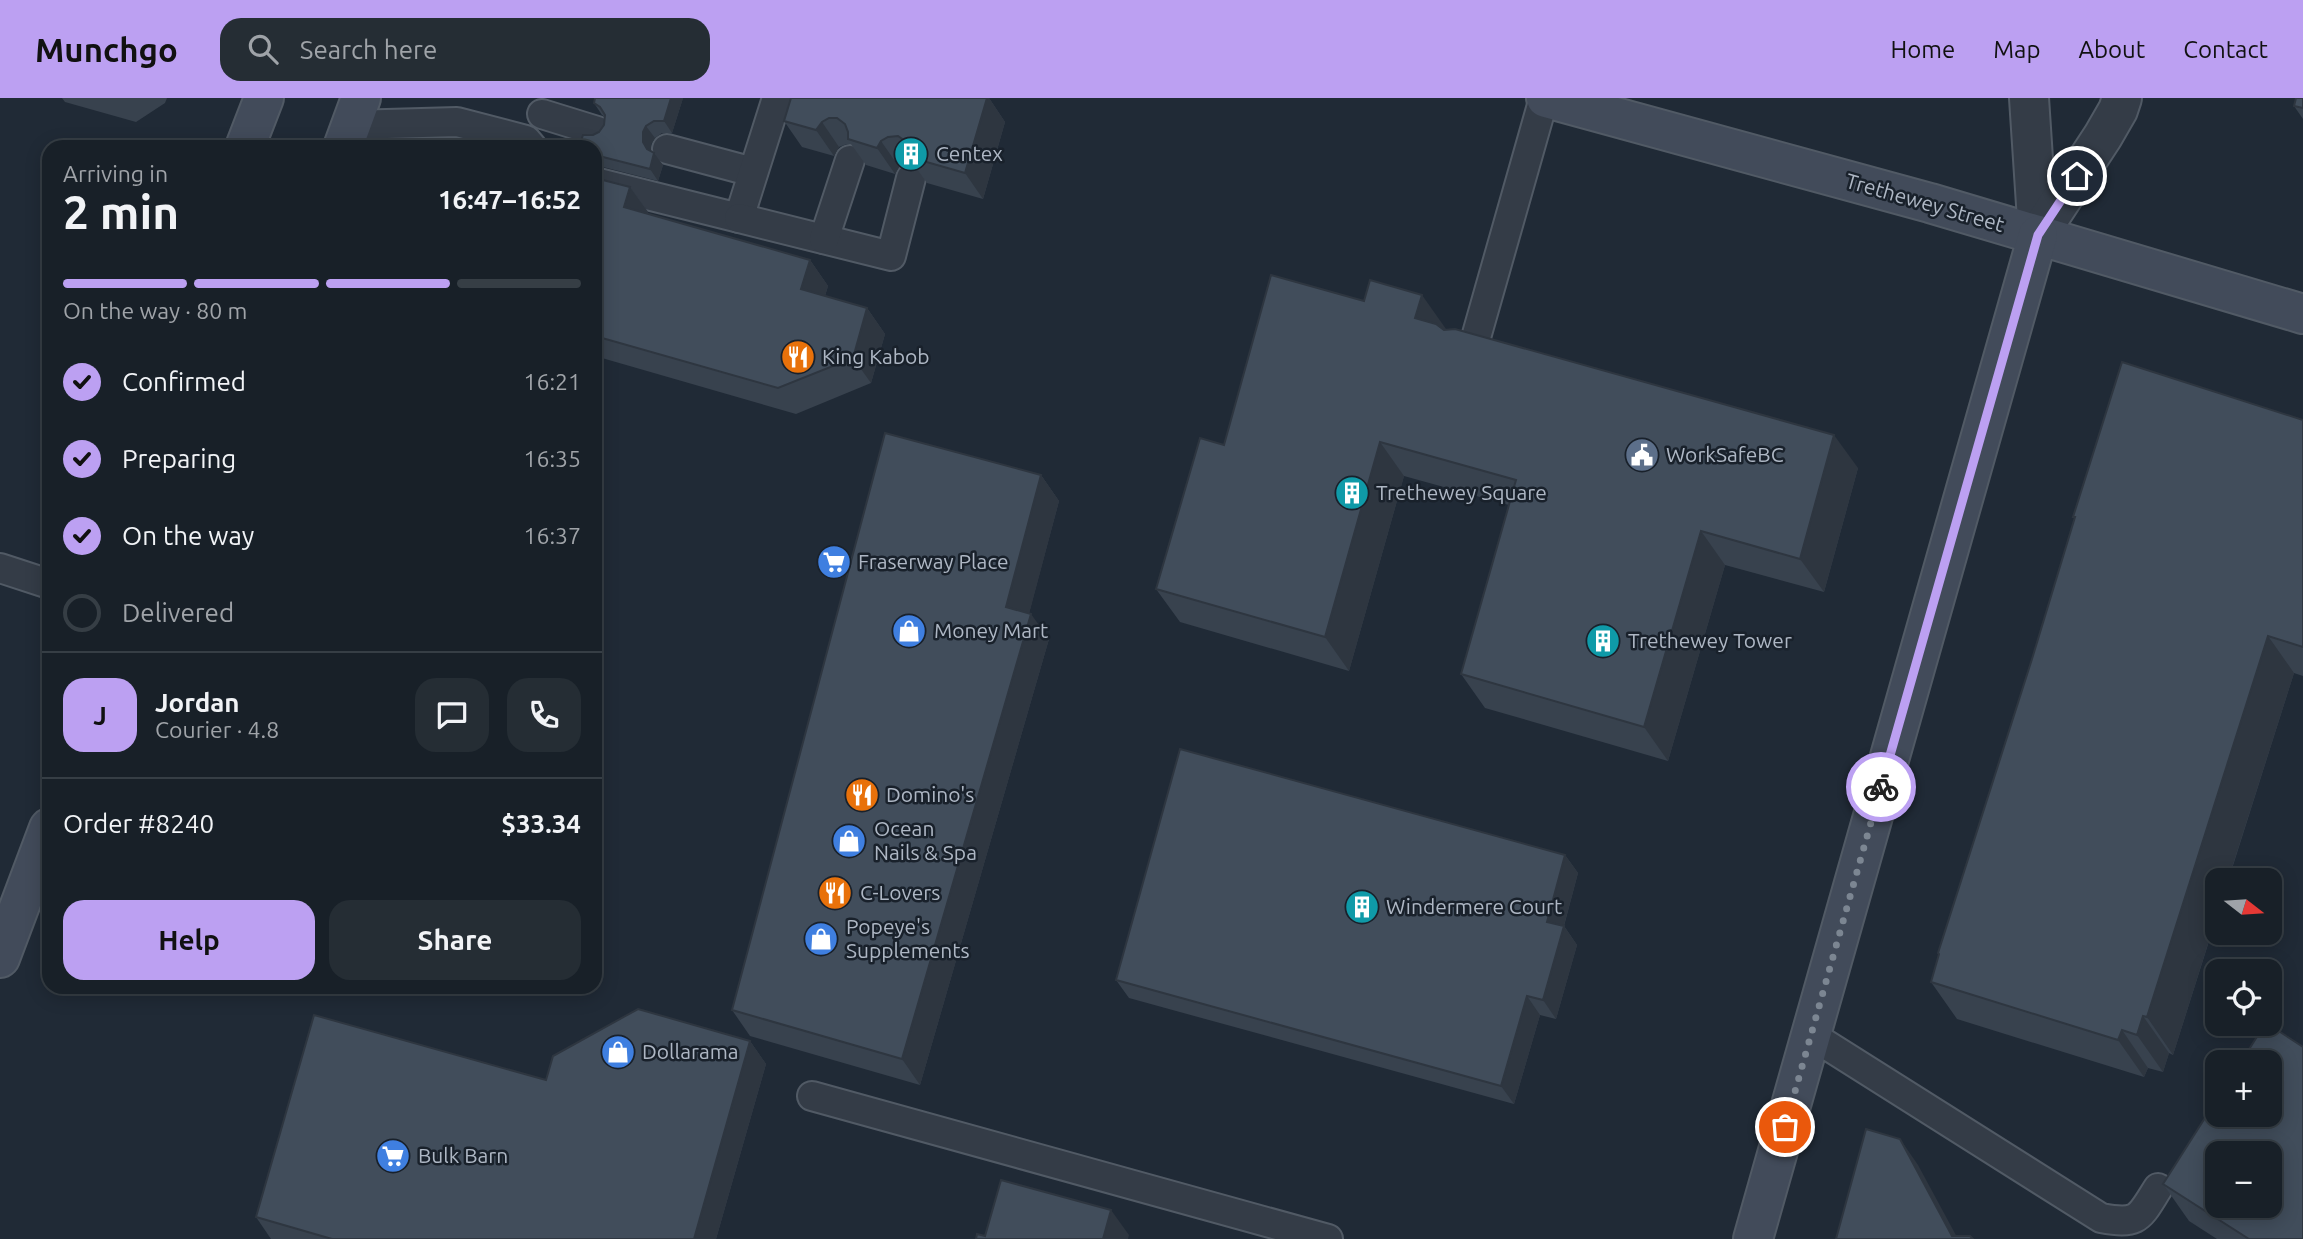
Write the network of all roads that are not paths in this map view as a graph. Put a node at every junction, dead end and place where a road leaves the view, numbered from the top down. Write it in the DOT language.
graph roads {
  1 [pos="777,98"];
  2 [pos="1545,98"];
  3 [pos="2029,98"];
  4 [pos="2122,98"];
  5 [pos="260,102"];
  6 [pos="544,106"];
  7 [pos="357,117"];
  8 [pos="597,131"];
  9 [pos="247,140"];
  10 [pos="516,140"];
  11 [pos="531,140"];
  12 [pos="667,149"];
  13 [pos="850,160"];
  14 [pos="753,172"];
  15 [pos="911,178"];
  16 [pos="602,183"];
  17 [pos="739,218"];
  18 [pos="2038,235"];
  19 [pos="824,239"];
  20 [pos="2303,313"];
  21 [pos="1473,348"];
  22 [pos="0,568"];
  23 [pos="42,581"];
  24 [pos="42,847"];
  25 [pos="0,958"];
  26 [pos="1811,1035"];
  27 [pos="812,1096"];
  28 [pos="2158,1188"];
  29 [pos="1328,1239"];
  30 [pos="1753,1239"];
  1 -- 14 [label="lane"];
  2 -- 18 [label="street, Trethewey Street"];
  2 -- 21 [label="lane"];
  3 -- 18 [label="street"];
  4 -- 18 [label="street"];
  5 -- 9 [label="street"];
  6 -- 8 [label="lane"];
  6 -- 11 [label="lane"];
  7 -- 10 [label="lane"];
  12 -- 14 [label="lane"];
  13 -- 19 [label="lane"];
  14 -- 17 [label="lane"];
  15 -- 19 [label="lane"];
  16 -- 17 [label="lane"];
  17 -- 19 [label="lane"];
  18 -- 20 [label="street, Trethewey Street"];
  18 -- 26 [label="street"];
  22 -- 23 [label="lane"];
  24 -- 25 [label="street"];
  26 -- 28 [label="lane"];
  26 -- 30 [label="street"];
  27 -- 29 [label="lane"];
}
